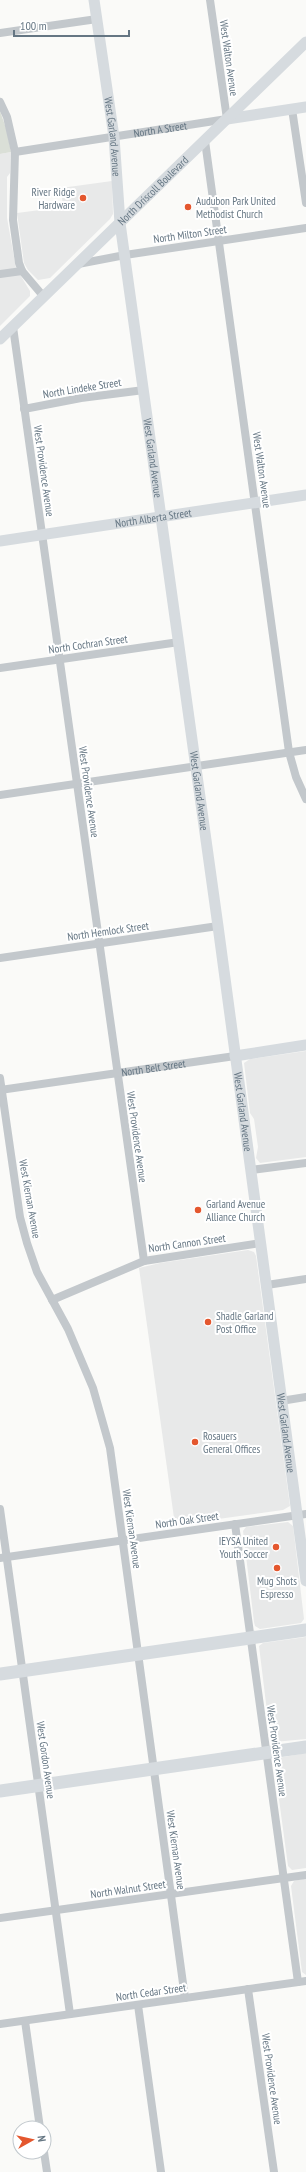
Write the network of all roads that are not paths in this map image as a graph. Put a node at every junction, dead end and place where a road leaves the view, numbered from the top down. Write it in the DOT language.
graph roads {
  1 [pos="94,0"];
  2 [pos="210,0"];
  3 [pos="97,19"];
  4 [pos="0,33"];
  5 [pos="306,42"];
  6 [pos="0,102"];
  7 [pos="306,107"];
  8 [pos="292,109"];
  9 [pos="227,119"];
  10 [pos="114,137"];
  11 [pos="205,141"];
  12 [pos="15,152"];
  13 [pos="306,203"];
  14 [pos="120,223"];
  15 [pos="306,228"];
  16 [pos="219,241"];
  17 [pos="125,255"];
  18 [pos="77,264"];
  19 [pos="22,271"];
  20 [pos="0,274"];
  21 [pos="44,297"];
  22 [pos="13,326"];
  23 [pos="0,339"];
  24 [pos="144,390"];
  25 [pos="24,409"];
  26 [pos="306,495"];
  27 [pos="255,502"];
  28 [pos="162,517"];
  29 [pos="42,535"];
  30 [pos="0,541"];
  31 [pos="179,642"];
  32 [pos="58,658"];
  33 [pos="0,668"];
  34 [pos="306,750"];
  35 [pos="290,752"];
  36 [pos="196,766"];
  37 [pos="76,784"];
  38 [pos="0,795"];
  39 [pos="306,799"];
  40 [pos="218,926"];
  41 [pos="99,944"];
  42 [pos="0,958"];
  43 [pos="306,1045"];
  44 [pos="235,1056"];
  45 [pos="116,1073"];
  46 [pos="0,1078"];
  47 [pos="1,1090"];
  48 [pos="306,1163"];
  49 [pos="251,1170"];
  50 [pos="261,1243"];
  51 [pos="144,1260"];
  52 [pos="306,1279"];
  53 [pos="266,1285"];
  54 [pos="52,1300"];
  55 [pos="306,1397"];
  56 [pos="281,1401"];
  57 [pos="0,1509"];
  58 [pos="301,1514"];
  59 [pos="235,1524"];
  60 [pos="123,1540"];
  61 [pos="4,1557"];
  62 [pos="306,1581"];
  63 [pos="306,1630"];
  64 [pos="250,1638"];
  65 [pos="138,1654"];
  66 [pos="23,1670"];
  67 [pos="0,1674"];
  68 [pos="306,1746"];
  69 [pos="266,1752"];
  70 [pos="154,1769"];
  71 [pos="38,1785"];
  72 [pos="0,1790"];
  73 [pos="306,1875"];
  74 [pos="284,1878"];
  75 [pos="171,1894"];
  76 [pos="55,1910"];
  77 [pos="0,1918"];
  78 [pos="302,1981"];
  79 [pos="248,1989"];
  80 [pos="185,1998"];
  81 [pos="138,2004"];
  82 [pos="70,2014"];
  83 [pos="25,2020"];
  84 [pos="0,2024"];
  85 [pos="39,2120"];
  86 [pos="45,2160"];
  87 [pos="47,2172"];
  88 [pos="161,2172"];
  89 [pos="274,2172"];
  1 -- 3 [label="street, West Garland Avenue"];
  2 -- 9 [label="street, West Walton Avenue"];
  3 -- 4 [label="street"];
  3 -- 10 [label="street, West Garland Avenue"];
  5 -- 9 [label="street, North Driscoll Boulevard"];
  6 -- 12 [label="street"];
  7 -- 8 [label="street, North A Street"];
  8 -- 9 [label="street, North A Street"];
  8 -- 13 [label="street"];
  9 -- 10 [label="street, North A Street"];
  9 -- 11 [label="street, North Driscoll Boulevard"];
  10 -- 12 [label="street, North A Street"];
  10 -- 14 [label="street, West Garland Avenue"];
  11 -- 14 [label="street, North Driscoll Boulevard"];
  11 -- 16 [label="street, West Walton Avenue"];
  12 -- 19 [label="street"];
  14 -- 17 [label="street, West Garland Avenue"];
  14 -- 18 [label="street, North Driscoll Boulevard"];
  15 -- 16 [label="street, North Milton Street"];
  16 -- 17 [label="street, North Milton Street"];
  16 -- 27 [label="street, West Walton Avenue"];
  17 -- 18 [label="street, North Milton Street"];
  17 -- 24 [label="street, West Garland Avenue"];
  18 -- 21 [label="street, North Driscoll Boulevard"];
  19 -- 20 [label="street"];
  19 -- 21 [label="street"];
  21 -- 22 [label="street, North Driscoll Boulevard"];
  22 -- 23 [label="street, North Driscoll Boulevard"];
  22 -- 25 [label="street, West Providence Avenue"];
  24 -- 25 [label="street, North Lindeke Street"];
  24 -- 28 [label="street, West Garland Avenue"];
  25 -- 29 [label="street, West Providence Avenue"];
  26 -- 27 [label="street, North Alberta Street"];
  27 -- 28 [label="street, North Alberta Street"];
  27 -- 35 [label="street, West Walton Avenue"];
  28 -- 29 [label="street, North Alberta Street"];
  28 -- 31 [label="street, West Garland Avenue"];
  29 -- 30 [label="street, North Alberta Street"];
  29 -- 32 [label="street, West Providence Avenue"];
  31 -- 32 [label="street, North Cochran Street"];
  31 -- 36 [label="street, West Garland Avenue"];
  32 -- 33 [label="street, North Cochran Street"];
  32 -- 37 [label="street, West Providence Avenue"];
  34 -- 35 [label="street"];
  35 -- 36 [label="street"];
  35 -- 39 [label="street, West Walton Avenue"];
  36 -- 37 [label="street"];
  36 -- 40 [label="street, West Garland Avenue"];
  37 -- 38 [label="street"];
  37 -- 41 [label="street, West Providence Avenue"];
  40 -- 41 [label="street, North Hemlock Street"];
  40 -- 44 [label="street, West Garland Avenue"];
  41 -- 42 [label="street, North Hemlock Street"];
  41 -- 45 [label="street, West Providence Avenue"];
  43 -- 44 [label="street, North Belt Street"];
  44 -- 45 [label="street, North Belt Street"];
  44 -- 49 [label="street, West Garland Avenue"];
  45 -- 47 [label="street, North Belt Street"];
  45 -- 51 [label="street, West Providence Avenue"];
  46 -- 47 [label="street, West Kiernan Avenue"];
  47 -- 54 [label="street, West Kiernan Avenue"];
  48 -- 49 [label="street"];
  49 -- 50 [label="street, West Garland Avenue"];
  50 -- 51 [label="street, North Cannon Street"];
  50 -- 53 [label="street, West Garland Avenue"];
  51 -- 54 [label="street, North Cannon Street"];
  52 -- 53 [label="street"];
  53 -- 56 [label="street, West Garland Avenue"];
  54 -- 60 [label="street, West Kiernan Avenue"];
  55 -- 56 [label="street"];
  56 -- 58 [label="street, West Garland Avenue"];
  57 -- 61 [label="street, West Gordon Avenue"];
  58 -- 59 [label="street, North Oak Street"];
  58 -- 62 [label="street, West Garland Avenue"];
  59 -- 60 [label="street, North Oak Street"];
  59 -- 64 [label="street, West Providence Avenue"];
  60 -- 61 [label="street, North Oak Street"];
  60 -- 65 [label="street, West Kiernan Avenue"];
  61 -- 66 [label="street, West Gordon Avenue"];
  63 -- 64 [label="main road"];
  64 -- 65 [label="main road"];
  64 -- 69 [label="street, West Providence Avenue"];
  65 -- 66 [label="main road"];
  65 -- 70 [label="street, West Kiernan Avenue"];
  66 -- 67 [label="main road"];
  66 -- 71 [label="street, West Gordon Avenue"];
  68 -- 69 [label="main road"];
  69 -- 70 [label="main road"];
  69 -- 74 [label="street, West Providence Avenue"];
  70 -- 71 [label="main road"];
  70 -- 75 [label="street, West Kiernan Avenue"];
  71 -- 72 [label="main road"];
  71 -- 76 [label="street, West Gordon Avenue"];
  73 -- 74 [label="street, North Walnut Street"];
  74 -- 75 [label="street, North Walnut Street"];
  74 -- 78 [label="street, West Providence Avenue"];
  75 -- 76 [label="street, North Walnut Street"];
  75 -- 80 [label="street, West Kiernan Avenue"];
  76 -- 77 [label="street, North Walnut Street"];
  76 -- 82 [label="street, West Gordon Avenue"];
  78 -- 79 [label="street, North Cedar Street"];
  79 -- 80 [label="street, North Cedar Street"];
  79 -- 89 [label="street, West Providence Avenue"];
  80 -- 81 [label="street, North Cedar Street"];
  81 -- 82 [label="street, North Cedar Street"];
  81 -- 88 [label="street"];
  82 -- 83 [label="street, North Cedar Street"];
  83 -- 84 [label="street, North Cedar Street"];
  83 -- 85 [label="street"];
  86 -- 87 [label="street"];
}
